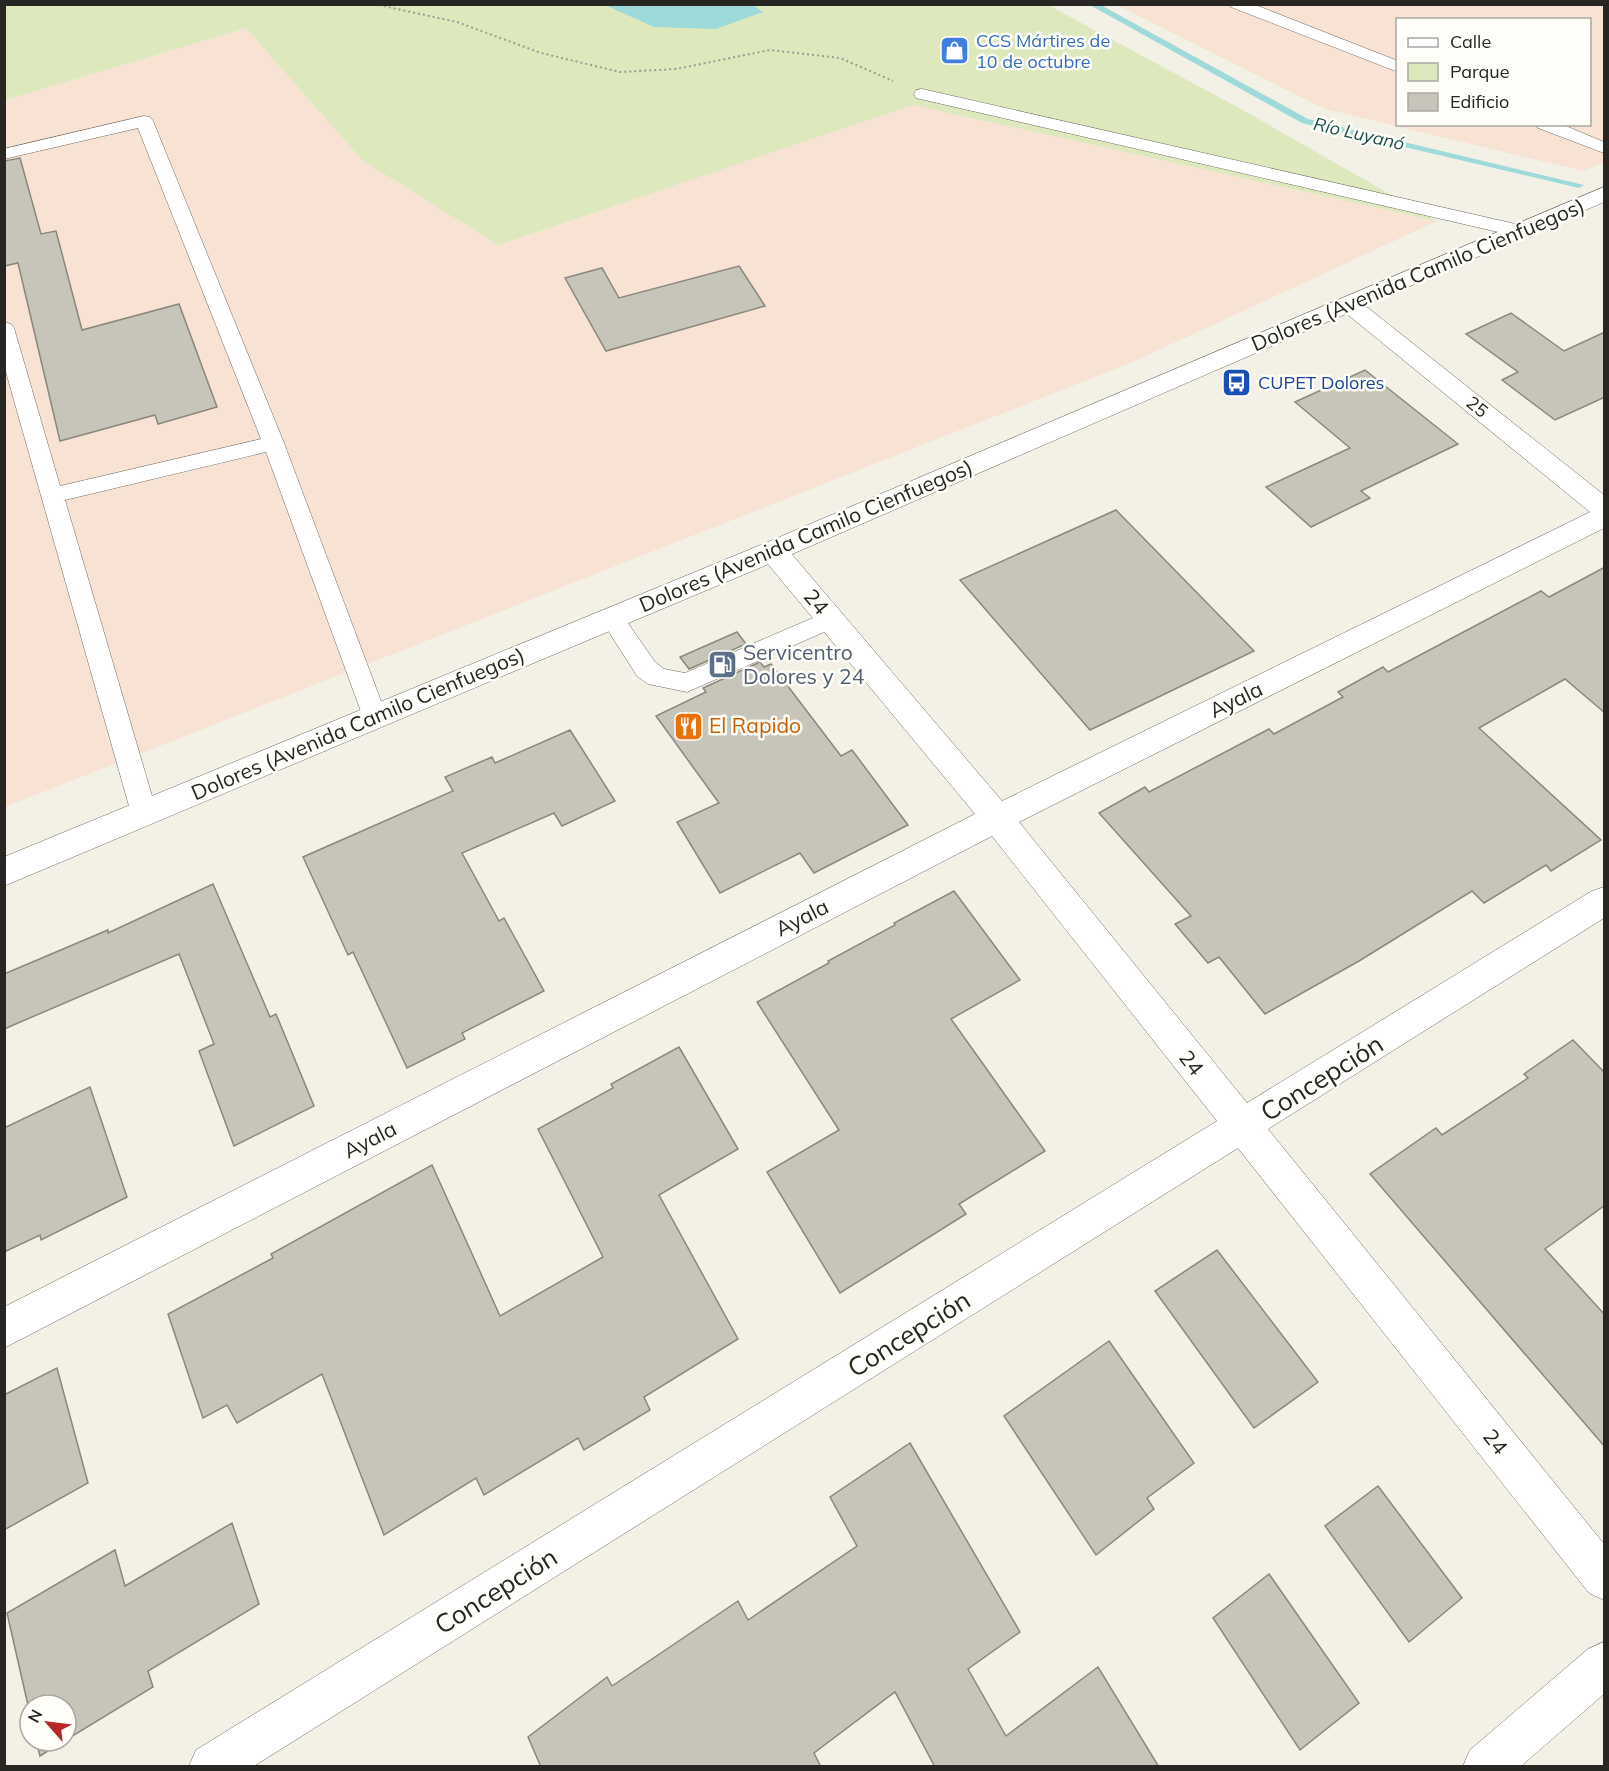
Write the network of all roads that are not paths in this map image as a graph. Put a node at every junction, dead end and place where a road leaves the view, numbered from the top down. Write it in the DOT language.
graph roads {
  1 [pos="1237,4"];
  2 [pos="1396,66"];
  3 [pos="922,93"];
  4 [pos="1549,126"];
  5 [pos="1605,148"];
  6 [pos="4,154"];
  7 [pos="1605,194"];
  8 [pos="1520,231"];
  9 [pos="1350,305"];
  10 [pos="4,328"];
  11 [pos="273,443"];
  12 [pos="52,495"];
  13 [pos="1605,509"];
  14 [pos="1605,517"];
  15 [pos="773,551"];
  16 [pos="612,618"];
  17 [pos="830,620"];
  18 [pos="375,717"];
  19 [pos="144,813"];
  20 [pos="997,818"];
  21 [pos="4,872"];
  22 [pos="1605,901"];
  23 [pos="1243,1128"];
  24 [pos="4,1328"];
  25 [pos="1605,1578"];
  26 [pos="1605,1665"];
  27 [pos="212,1767"];
  28 [pos="1486,1767"];
  1 -- 2 [label="lane"];
  3 -- 8 [label="lane"];
  4 -- 5 [label="lane"];
  6 -- 11 [label="lane"];
  7 -- 8 [label="street, Dolores (Avenida Camilo Cienfuegos)"];
  8 -- 9 [label="street, Dolores (Avenida Camilo Cienfuegos)"];
  9 -- 13 [label="street, 25"];
  9 -- 15 [label="street, Dolores (Avenida Camilo Cienfuegos)"];
  10 -- 12 [label="lane"];
  11 -- 12 [label="lane"];
  11 -- 18 [label="lane"];
  12 -- 19 [label="lane"];
  14 -- 20 [label="street, Ayala"];
  15 -- 16 [label="street, Dolores (Avenida Camilo Cienfuegos)"];
  15 -- 17 [label="street, 24"];
  16 -- 17 [label="lane"];
  16 -- 18 [label="street, Dolores (Avenida Camilo Cienfuegos)"];
  17 -- 20 [label="street, 24"];
  18 -- 19 [label="street, Dolores (Avenida Camilo Cienfuegos)"];
  19 -- 21 [label="street, Dolores (Avenida Camilo Cienfuegos)"];
  20 -- 23 [label="street, 24"];
  20 -- 24 [label="street, Ayala"];
  22 -- 23 [label="street, Concepción"];
  23 -- 25 [label="street, 24"];
  23 -- 27 [label="street, Concepción"];
  26 -- 28 [label="street"];
}
